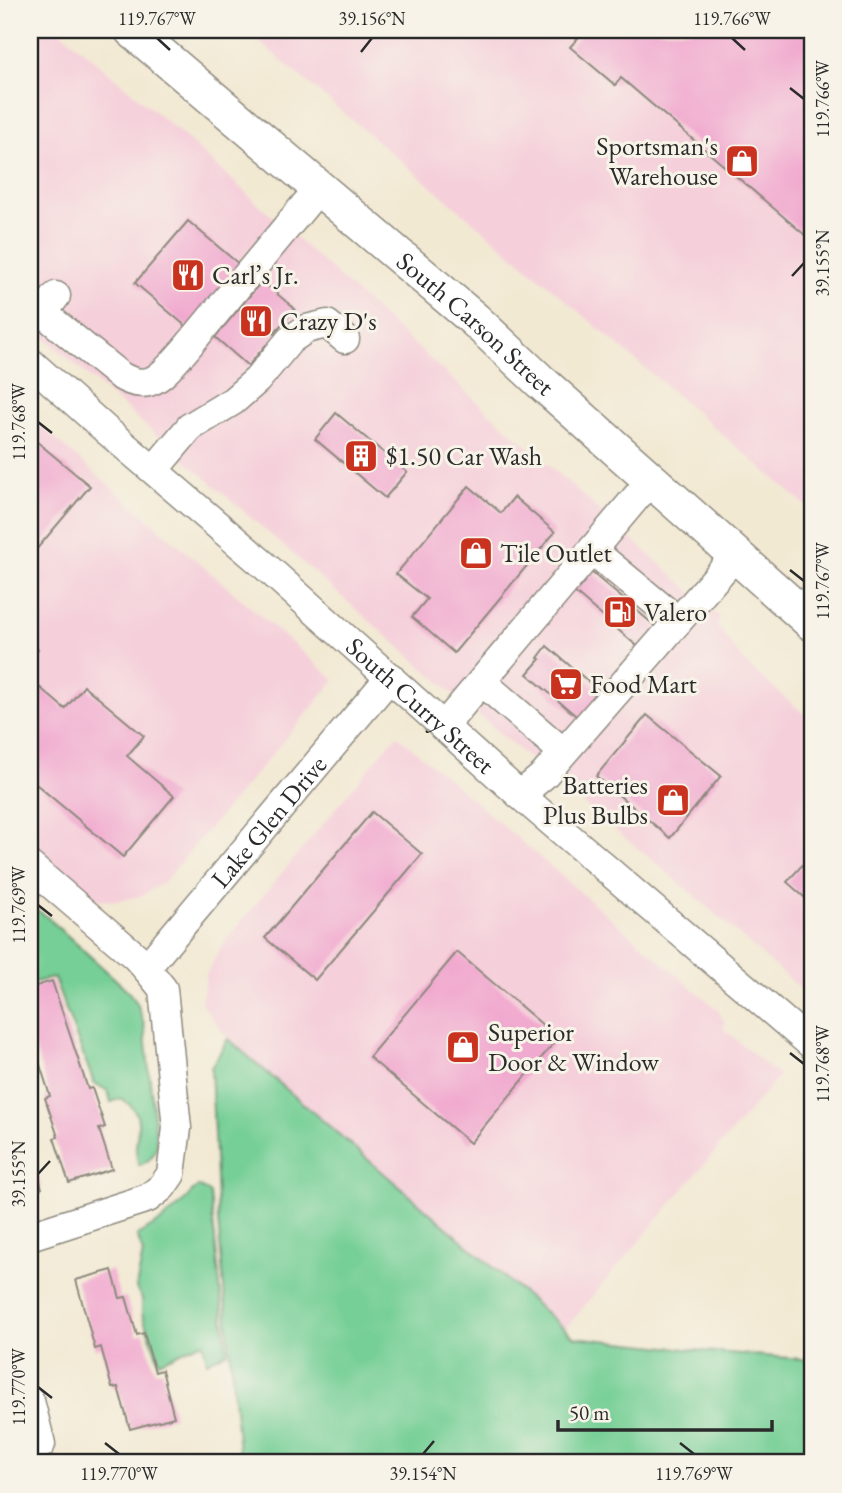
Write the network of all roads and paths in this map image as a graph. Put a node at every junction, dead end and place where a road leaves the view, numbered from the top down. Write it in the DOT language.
graph roads {
  1 [pos="132,30"];
  2 [pos="319,188"];
  3 [pos="56,296"];
  4 [pos="345,339"];
  5 [pos="30,362"];
  6 [pos="154,470"];
  7 [pos="650,481"];
  8 [pos="592,550"];
  9 [pos="735,556"];
  10 [pos="678,621"];
  11 [pos="812,623"];
  12 [pos="390,677"];
  13 [pos="482,682"];
  14 [pos="443,727"];
  15 [pos="563,752"];
  16 [pos="520,795"];
  17 [pos="30,866"];
  18 [pos="146,968"];
  19 [pos="812,1045"];
  20 [pos="30,1236"];
  21 [pos="30,1401"];
  22 [pos="41,1444"];
  1 -- 2 [label="main road, South Carson Street"];
  2 -- 3 [label="street"];
  2 -- 7 [label="main road, South Carson Street"];
  4 -- 6 [label="street"];
  5 -- 6 [label="street, South Curry Street"];
  6 -- 12 [label="street, South Curry Street"];
  7 -- 8 [label="street"];
  7 -- 9 [label="main road, South Carson Street"];
  8 -- 10 [label="street"];
  8 -- 13 [label="street"];
  9 -- 10 [label="street"];
  9 -- 11 [label="main road, South Carson Street"];
  10 -- 15 [label="street"];
  12 -- 14 [label="street, South Curry Street"];
  12 -- 18 [label="street, Lake Glen Drive"];
  13 -- 14 [label="street"];
  13 -- 15 [label="street"];
  14 -- 16 [label="street, South Curry Street"];
  15 -- 16 [label="street"];
  16 -- 19 [label="street, South Curry Street"];
  17 -- 18 [label="street"];
  18 -- 20 [label="street"];
  21 -- 22 [label="street"];
}
